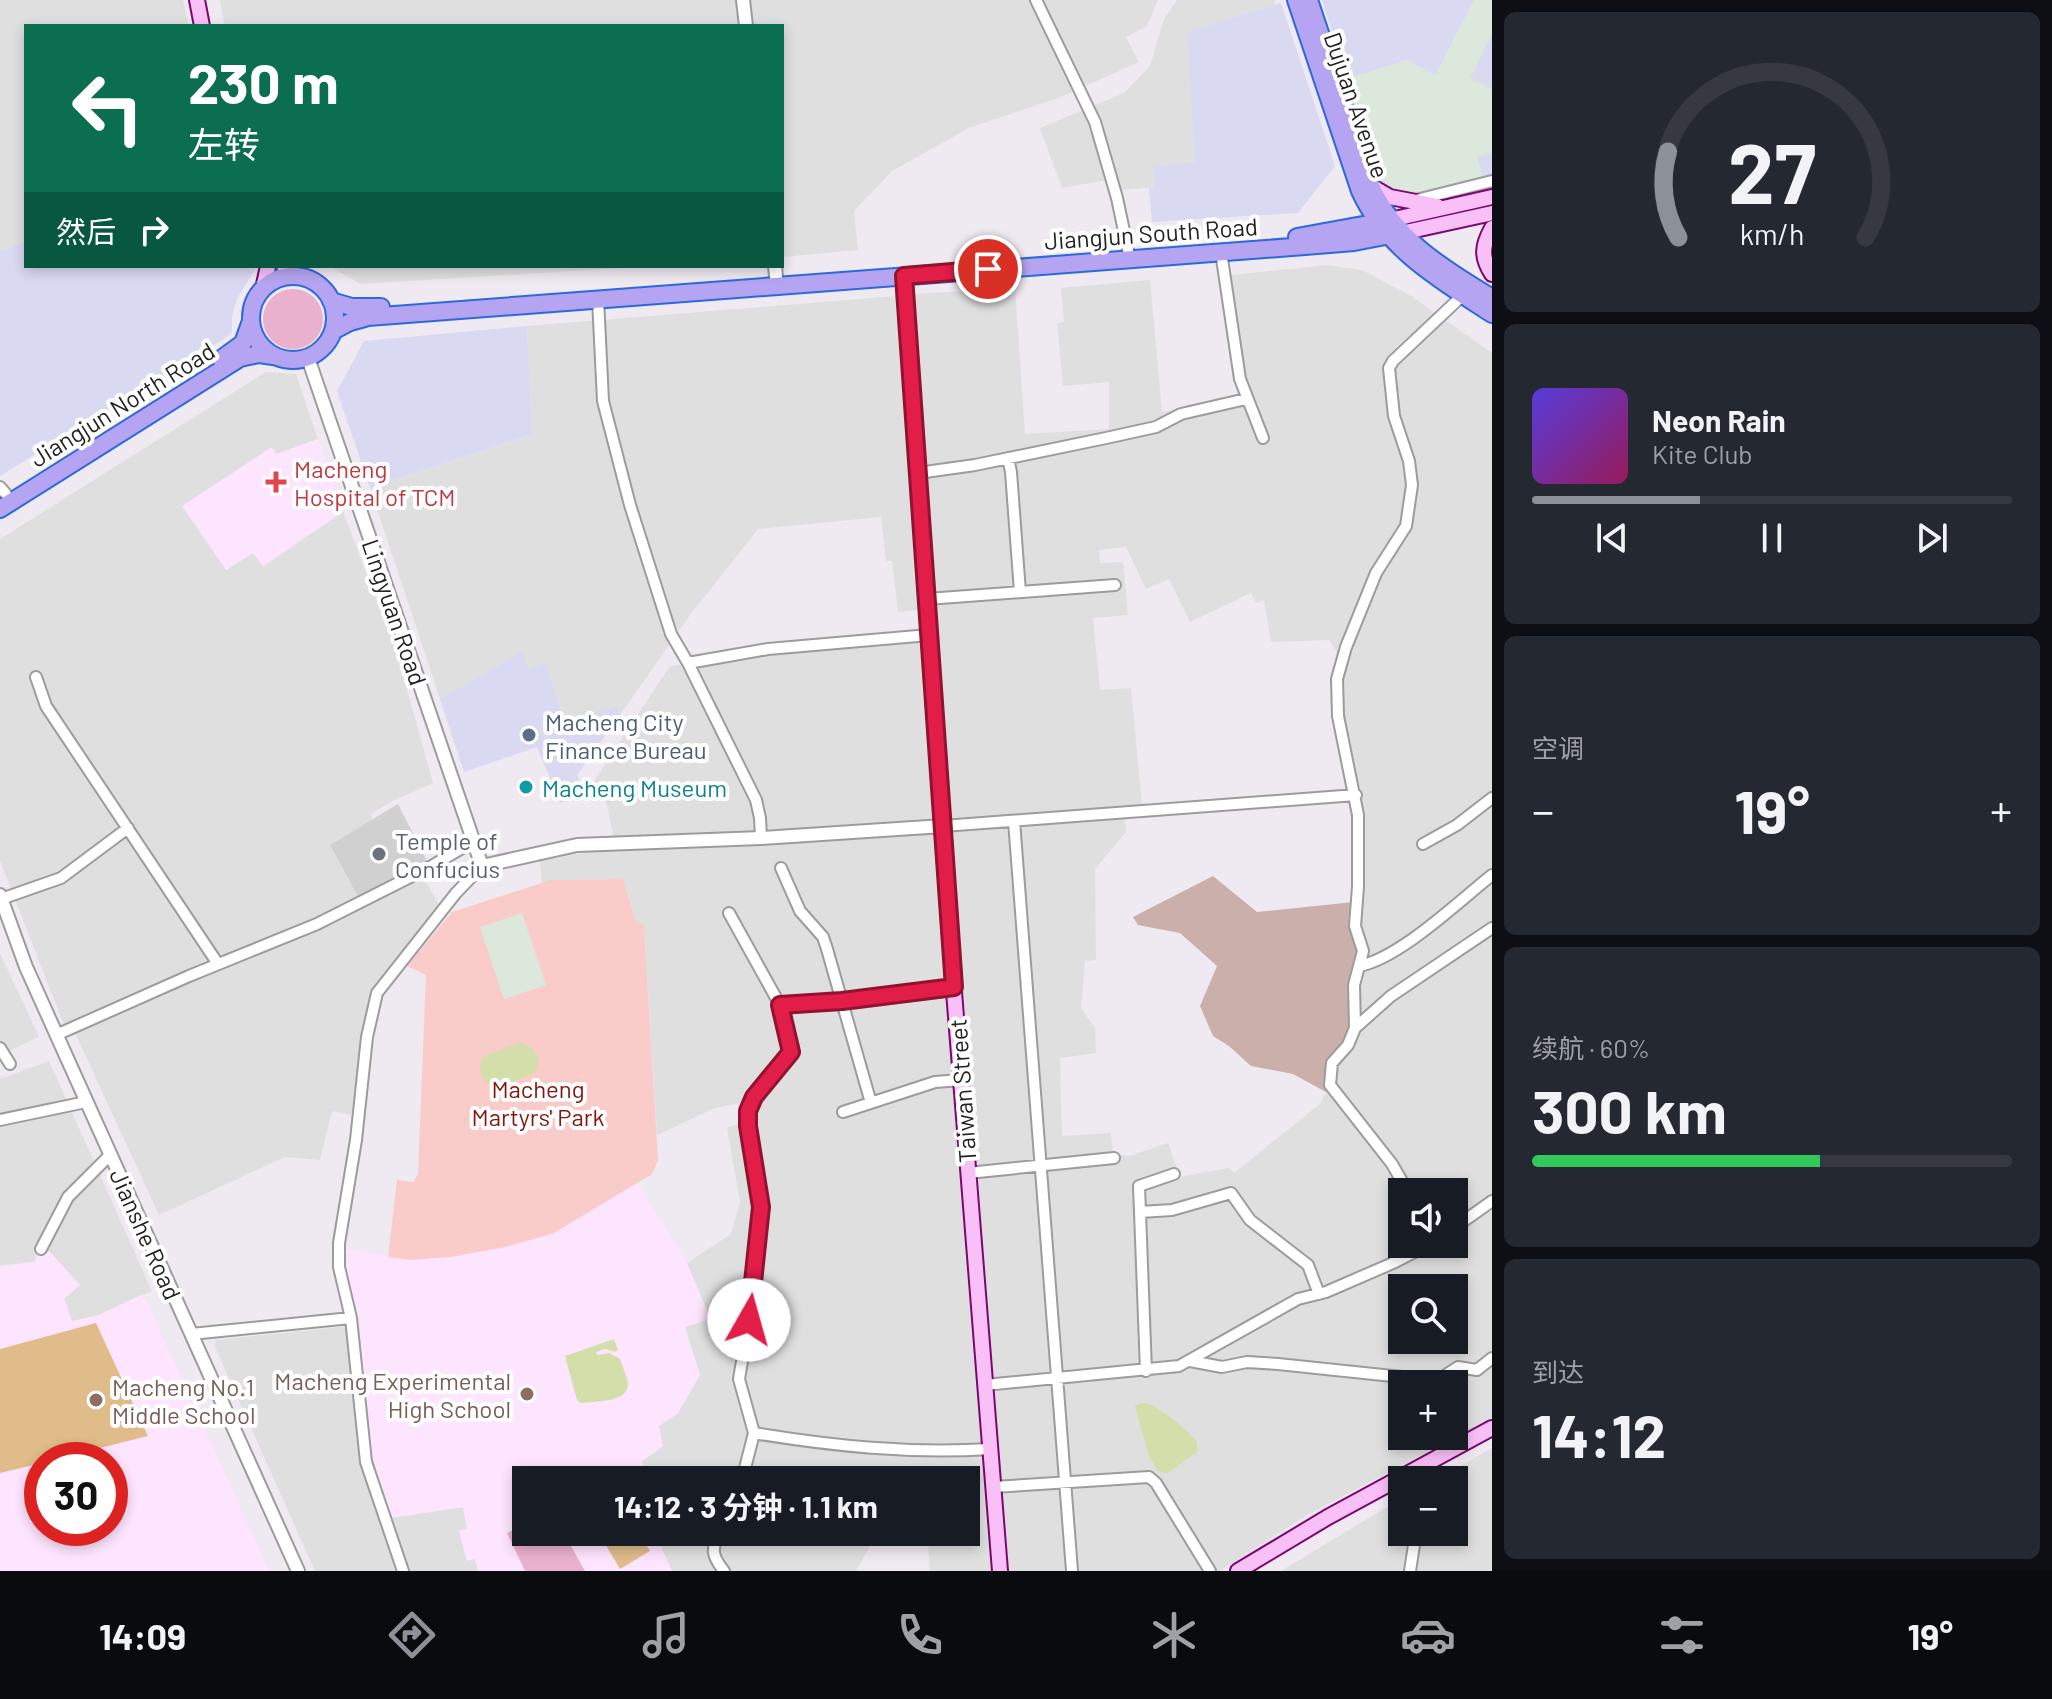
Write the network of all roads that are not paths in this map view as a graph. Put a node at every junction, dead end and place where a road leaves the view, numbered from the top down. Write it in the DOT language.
graph roads {
  1 [pos="197,0"];
  2 [pos="743,0"];
  3 [pos="1036,0"];
  4 [pos="1296,0"];
  5 [pos="1309,0"];
  6 [pos="202,24"];
  7 [pos="746,24"];
  8 [pos="1492,181"];
  9 [pos="1371,186"];
  10 [pos="1492,197"];
  11 [pos="1412,201"];
  12 [pos="1445,208"];
  13 [pos="1492,213"];
  14 [pos="1389,228"];
  15 [pos="1492,228"];
  16 [pos="1128,250"];
  17 [pos="1221,252"];
  18 [pos="268,268"];
  19 [pos="290,271"];
  20 [pos="775,271"];
  21 [pos="1492,274"];
  22 [pos="904,276"];
  23 [pos="263,289"];
  24 [pos="1463,295"];
  25 [pos="1492,298"];
  26 [pos="598,299"];
  27 [pos="331,301"];
  28 [pos="1492,314"];
  29 [pos="251,321"];
  30 [pos="333,331"];
  31 [pos="273,356"];
  32 [pos="308,358"];
  33 [pos="1246,399"];
  34 [pos="1263,438"];
  35 [pos="1008,458"];
  36 [pos="918,473"];
  37 [pos="1,497"];
  38 [pos="1115,585"];
  39 [pos="1020,592"];
  40 [pos="927,599"];
  41 [pos="929,635"];
  42 [pos="688,663"];
  43 [pos="36,677"];
  44 [pos="1356,795"];
  45 [pos="1492,798"];
  46 [pos="1014,821"];
  47 [pos="943,826"];
  48 [pos="128,828"];
  49 [pos="761,838"];
  50 [pos="474,841"];
  51 [pos="1423,844"];
  52 [pos="482,866"];
  53 [pos="781,868"];
  54 [pos="1492,875"];
  55 [pos="1,897"];
  56 [pos="729,913"];
  57 [pos="1492,928"];
  58 [pos="218,964"];
  59 [pos="1359,966"];
  60 [pos="954,987"];
  61 [pos="842,1001"];
  62 [pos="780,1005"];
  63 [pos="1355,1028"];
  64 [pos="56,1035"];
  65 [pos="0,1048"];
  66 [pos="10,1064"];
  67 [pos="961,1080"];
  68 [pos="86,1102"];
  69 [pos="871,1103"];
  70 [pos="843,1112"];
  71 [pos="0,1120"];
  72 [pos="110,1155"];
  73 [pos="1114,1158"];
  74 [pos="1041,1166"];
  75 [pos="968,1173"];
  76 [pos="1174,1174"];
  77 [pos="1400,1178"];
  78 [pos="1492,1201"];
  79 [pos="1140,1212"];
  80 [pos="1468,1218"];
  81 [pos="41,1249"];
  82 [pos="1403,1258"];
  83 [pos="1319,1294"];
  84 [pos="351,1318"];
  85 [pos="191,1334"];
  86 [pos="1492,1358"];
  87 [pos="1190,1361"];
  88 [pos="1453,1370"];
  89 [pos="1146,1371"];
  90 [pos="1388,1376"];
  91 [pos="1057,1379"];
  92 [pos="985,1385"];
  93 [pos="1492,1428"];
  94 [pos="754,1433"];
  95 [pos="1492,1437"];
  96 [pos="990,1449"];
  97 [pos="746,1466"];
  98 [pos="1440,1466"];
  99 [pos="1065,1481"];
  100 [pos="993,1487"];
  101 [pos="1388,1493"];
  102 [pos="713,1546"];
  103 [pos="1414,1546"];
  104 [pos="298,1571"];
  105 [pos="403,1571"];
  106 [pos="724,1571"];
  107 [pos="1000,1571"];
  108 [pos="1072,1571"];
  109 [pos="1210,1571"];
  110 [pos="1238,1571"];
  111 [pos="1252,1571"];
  112 [pos="1410,1571"];
  1 -- 6 [label="main road"];
  2 -- 7 [label="street"];
  3 -- 16 [label="street"];
  4 -- 14 [label="highway, Dujuan Avenue"];
  5 -- 9 [label="highway, Dujuan Avenue"];
  8 -- 11 [label="street"];
  9 -- 11 [label="main road"];
  9 -- 14 [label="highway, Dujuan Avenue"];
  10 -- 12 [label="main road"];
  11 -- 12 [label="main road"];
  12 -- 14 [label="main road"];
  13 -- 14 [label="main road"];
  14 -- 16 [label="highway, Jiangjun South Road"];
  14 -- 17 [label="highway, Jiangjun South Road"];
  14 -- 24 [label="highway"];
  14 -- 25 [label="highway"];
  15 -- 21 [label="main road"];
  16 -- 20 [label="highway, Jiangjun South Road"];
  17 -- 22 [label="highway, Jiangjun South Road"];
  17 -- 33 [label="street"];
  18 -- 23 [label="main road"];
  19 -- 23 [label="highway"];
  19 -- 27 [label="highway"];
  20 -- 27 [label="highway, Jiangjun South Road"];
  22 -- 26 [label="highway, Jiangjun South Road"];
  22 -- 36 [label="main road, Taiwan Street"];
  23 -- 29 [label="highway"];
  24 -- 28 [label="highway"];
  24 -- 44 [label="street"];
  26 -- 30 [label="highway, Jiangjun South Road"];
  26 -- 42 [label="street"];
  27 -- 30 [label="highway"];
  29 -- 31 [label="highway"];
  29 -- 37 [label="highway, Jiangjun North Road"];
  30 -- 32 [label="highway"];
  31 -- 32 [label="highway"];
  31 -- 37 [label="highway, Jiangjun North Road"];
  32 -- 50 [label="street, Lingyuan Road"];
  33 -- 34 [label="street"];
  33 -- 35 [label="street"];
  35 -- 36 [label="street"];
  35 -- 39 [label="street"];
  36 -- 40 [label="main road, Taiwan Street"];
  38 -- 39 [label="street"];
  39 -- 40 [label="street"];
  40 -- 41 [label="main road, Taiwan Street"];
  41 -- 42 [label="street"];
  41 -- 47 [label="main road, Taiwan Street"];
  42 -- 49 [label="street"];
  43 -- 48 [label="street"];
  44 -- 46 [label="street"];
  44 -- 59 [label="street"];
  45 -- 51 [label="street"];
  46 -- 47 [label="street"];
  46 -- 74 [label="street"];
  47 -- 49 [label="street"];
  47 -- 60 [label="main road, Taiwan Street"];
  48 -- 55 [label="street"];
  48 -- 58 [label="street"];
  49 -- 52 [label="street"];
  50 -- 52 [label="street, Lingyuan Road"];
  50 -- 58 [label="street"];
  52 -- 84 [label="street"];
  53 -- 61 [label="street"];
  54 -- 59 [label="street"];
  55 -- 64 [label="street, Jianshe Road"];
  56 -- 62 [label="street"];
  57 -- 63 [label="street"];
  58 -- 64 [label="street"];
  59 -- 63 [label="street"];
  60 -- 61 [label="street"];
  60 -- 67 [label="main road, Taiwan Street"];
  61 -- 62 [label="street"];
  61 -- 69 [label="street"];
  62 -- 94 [label="street"];
  63 -- 77 [label="street"];
  64 -- 68 [label="street, Jianshe Road"];
  65 -- 66 [label="street"];
  67 -- 69 [label="street"];
  67 -- 75 [label="main road, Taiwan Street"];
  68 -- 71 [label="street"];
  68 -- 72 [label="street, Jianshe Road"];
  69 -- 70 [label="street"];
  72 -- 81 [label="street"];
  72 -- 85 [label="street, Jianshe Road"];
  73 -- 74 [label="street"];
  74 -- 75 [label="street"];
  74 -- 91 [label="street"];
  75 -- 92 [label="main road, Taiwan Street"];
  76 -- 79 [label="street"];
  78 -- 80 [label="street"];
  79 -- 83 [label="street"];
  79 -- 89 [label="street"];
  82 -- 83 [label="street"];
  83 -- 87 [label="street"];
  84 -- 85 [label="street"];
  84 -- 105 [label="street"];
  85 -- 104 [label="street, Jianshe Road"];
  86 -- 88 [label="street"];
  87 -- 89 [label="street"];
  87 -- 90 [label="street"];
  89 -- 91 [label="street"];
  91 -- 92 [label="street"];
  91 -- 99 [label="street"];
  92 -- 96 [label="main road, Taiwan Street"];
  93 -- 110 [label="main road"];
  94 -- 96 [label="street"];
  94 -- 97 [label="street"];
  95 -- 98 [label="main road"];
  96 -- 100 [label="main road, Taiwan Street"];
  99 -- 100 [label="street"];
  99 -- 108 [label="street"];
  99 -- 109 [label="street"];
  100 -- 107 [label="main road, Taiwan Street"];
  101 -- 111 [label="main road"];
  102 -- 106 [label="street"];
  103 -- 112 [label="street"];
}
